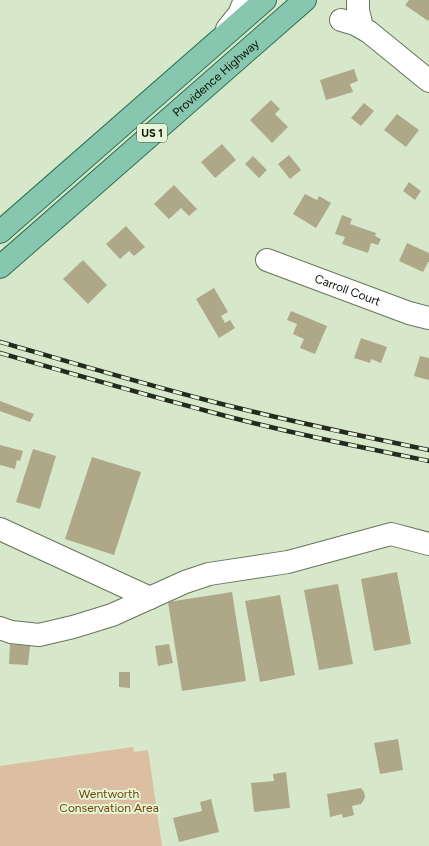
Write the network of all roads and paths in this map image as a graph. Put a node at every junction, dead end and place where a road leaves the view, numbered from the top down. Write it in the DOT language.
graph roads {
  1 [pos="245,0"];
  2 [pos="265,0"];
  3 [pos="305,0"];
  4 [pos="358,0"];
  5 [pos="341,20"];
  6 [pos="362,27"];
  7 [pos="218,42"];
  8 [pos="429,81"];
  9 [pos="0,232"];
  10 [pos="267,260"];
  11 [pos="0,267"];
  12 [pos="429,318"];
  13 [pos="0,529"];
  14 [pos="429,544"];
  15 [pos="150,598"];
  16 [pos="0,628"];
  1 -- 7 [label="street"];
  2 -- 7 [label="main road, US 1"];
  3 -- 11 [label="main road, Providence Highway / US 1"];
  4 -- 6 [label="street"];
  5 -- 6 [label="street"];
  6 -- 8 [label="street"];
  7 -- 9 [label="main road, US 1"];
  10 -- 12 [label="street, Carroll Court"];
  13 -- 15 [label="street"];
  14 -- 15 [label="street"];
  15 -- 16 [label="street"];
}
